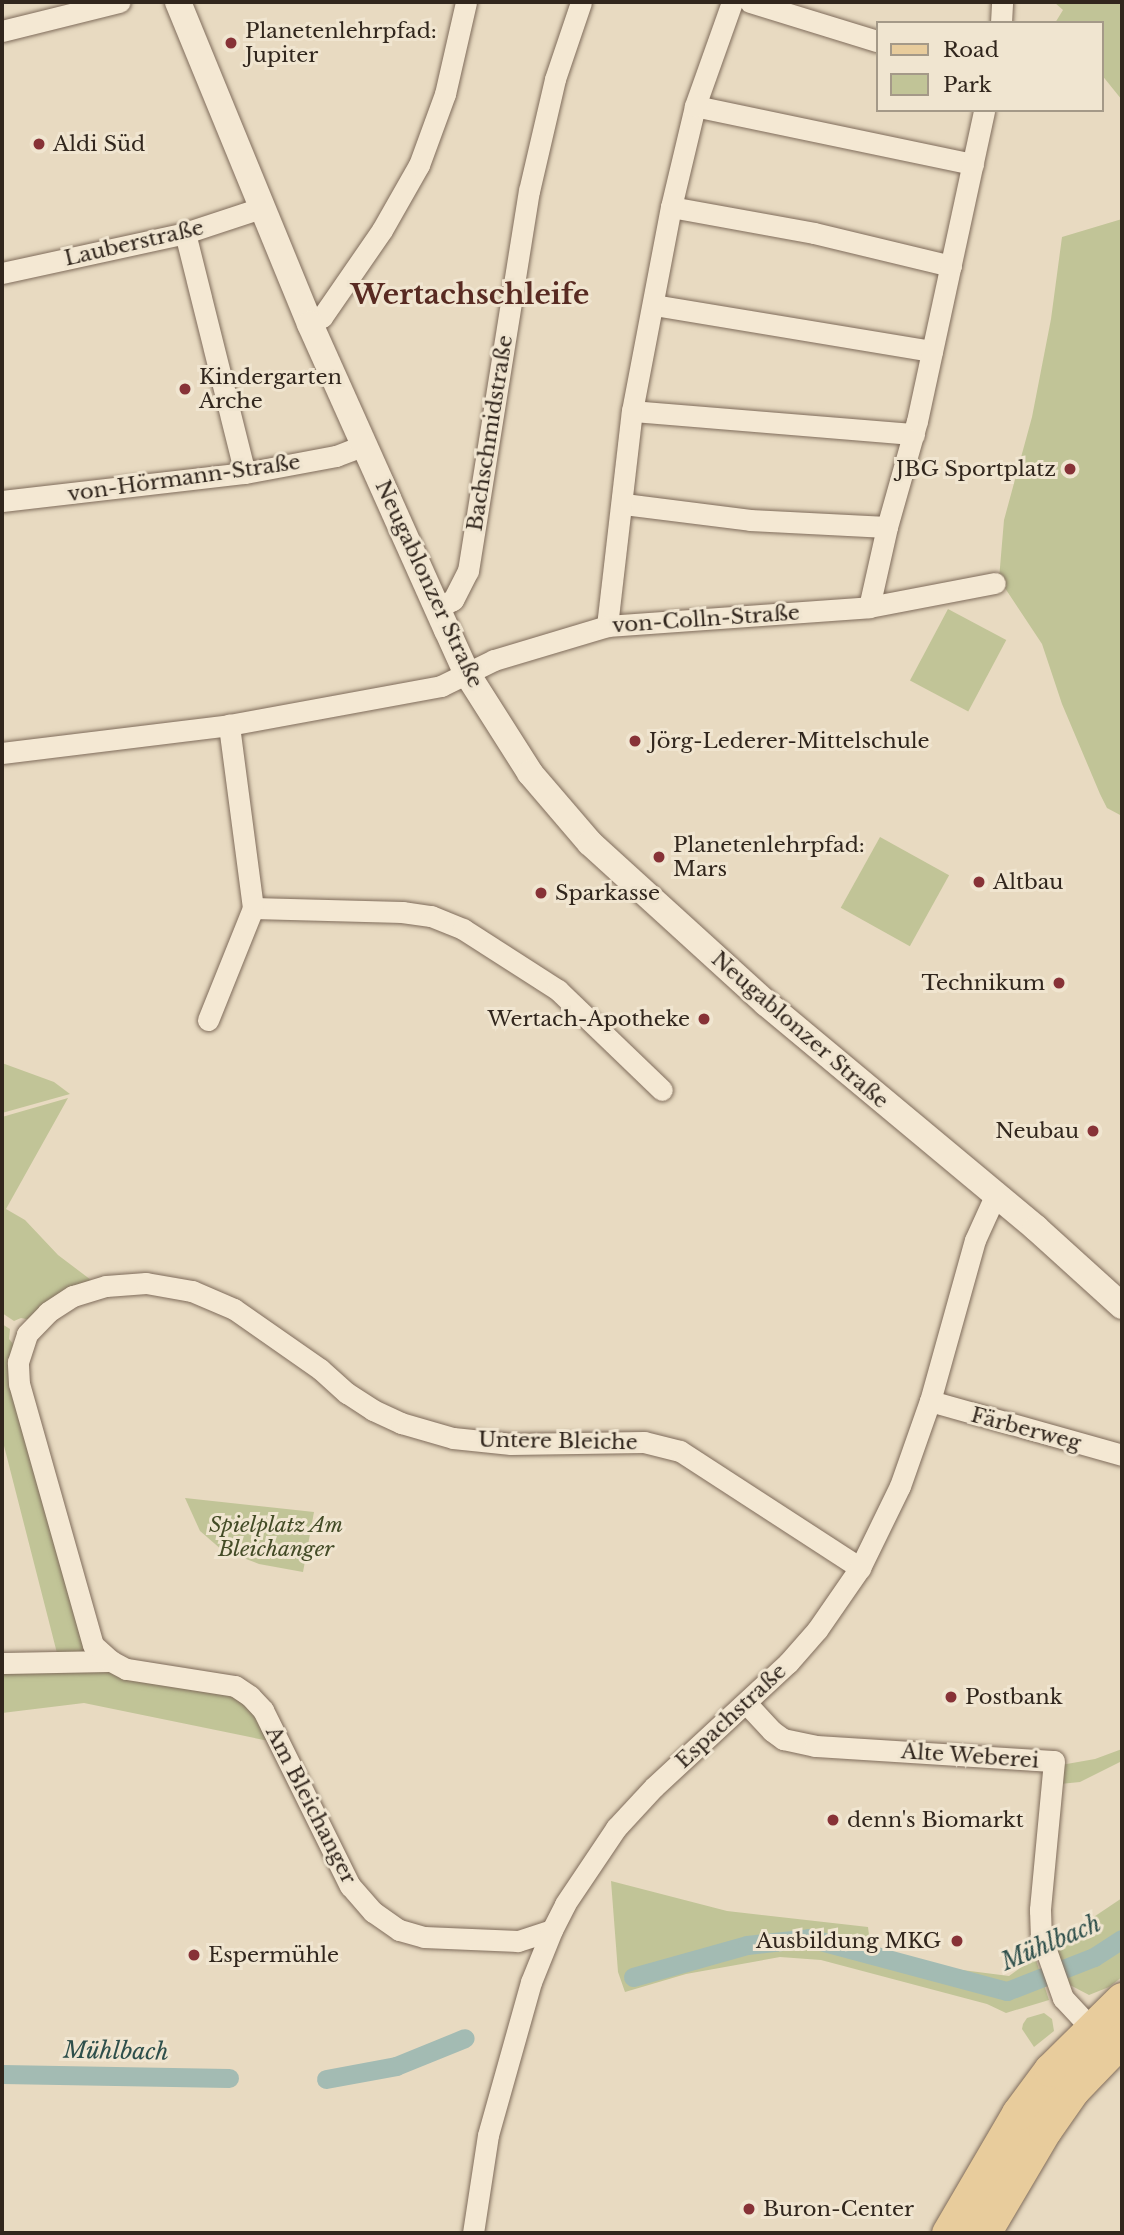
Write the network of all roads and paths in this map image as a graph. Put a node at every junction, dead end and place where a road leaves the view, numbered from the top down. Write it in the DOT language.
graph roads {
  1 [pos="119,2"];
  2 [pos="178,2"];
  3 [pos="466,2"];
  4 [pos="581,2"];
  5 [pos="732,2"];
  6 [pos="750,2"];
  7 [pos="1002,2"];
  8 [pos="40,11"];
  9 [pos="1001,21"];
  10 [pos="2,31"];
  11 [pos="876,41"];
  12 [pos="695,106"];
  13 [pos="984,112"];
  14 [pos="973,164"];
  15 [pos="264,206"];
  16 [pos="671,206"];
  17 [pos="184,233"];
  18 [pos="951,266"];
  19 [pos="2,273"];
  20 [pos="654,305"];
  21 [pos="310,324"];
  22 [pos="932,351"];
  23 [pos="632,411"];
  24 [pos="914,434"];
  25 [pos="365,445"];
  26 [pos="245,473"];
  27 [pos="2,501"];
  28 [pos="624,504"];
  29 [pos="887,527"];
  30 [pos="995,583"];
  31 [pos="869,607"];
  32 [pos="437,608"];
  33 [pos="607,626"];
  34 [pos="466,672"];
  35 [pos="229,724"];
  36 [pos="2,753"];
  37 [pos="253,908"];
  38 [pos="208,1020"];
  39 [pos="662,1090"];
  40 [pos="995,1196"];
  41 [pos="1122,1306"];
  42 [pos="930,1401"];
  43 [pos="1122,1455"];
  44 [pos="860,1568"];
  45 [pos="111,1661"];
  46 [pos="2,1663"];
  47 [pos="746,1703"];
  48 [pos="552,1930"];
  49 [pos="1122,1999"];
  50 [pos="1091,2028"];
  51 [pos="1122,2039"];
  52 [pos="473,2233"];
  53 [pos="948,2233"];
  54 [pos="984,2233"];
  1 -- 8 [label="street"];
  2 -- 15 [label="street, Neugablonzer Straße"];
  3 -- 21 [label="street"];
  4 -- 32 [label="street, Bachschmidstraße"];
  5 -- 12 [label="street"];
  6 -- 11 [label="street"];
  7 -- 9 [label="street"];
  8 -- 10 [label="street"];
  12 -- 14 [label="street"];
  12 -- 16 [label="street"];
  13 -- 14 [label="street"];
  14 -- 18 [label="street"];
  15 -- 17 [label="street, Lauberstraße"];
  15 -- 21 [label="street, Neugablonzer Straße"];
  16 -- 18 [label="street"];
  16 -- 20 [label="street"];
  17 -- 19 [label="street, Lauberstraße"];
  17 -- 26 [label="street"];
  18 -- 22 [label="street"];
  20 -- 22 [label="street"];
  20 -- 23 [label="street"];
  21 -- 25 [label="street, Neugablonzer Straße"];
  22 -- 24 [label="street"];
  23 -- 24 [label="street"];
  23 -- 28 [label="street"];
  24 -- 29 [label="street"];
  25 -- 26 [label="street, von-Hörmann-Straße"];
  25 -- 32 [label="street, Neugablonzer Straße"];
  26 -- 27 [label="street, von-Hörmann-Straße"];
  28 -- 29 [label="street"];
  28 -- 33 [label="street"];
  29 -- 31 [label="street"];
  30 -- 31 [label="street, von-Colln-Straße"];
  31 -- 33 [label="street, von-Colln-Straße"];
  32 -- 34 [label="street, Neugablonzer Straße"];
  33 -- 34 [label="street, von-Colln-Straße"];
  34 -- 35 [label="street, von-Colln-Straße"];
  34 -- 40 [label="street, Neugablonzer Straße"];
  35 -- 36 [label="street, von-Colln-Straße"];
  35 -- 37 [label="street"];
  37 -- 38 [label="street"];
  37 -- 39 [label="street"];
  40 -- 41 [label="street, Neugablonzer Straße"];
  40 -- 42 [label="street, Espachstraße"];
  42 -- 43 [label="street, Färberweg"];
  42 -- 44 [label="street, Espachstraße"];
  44 -- 45 [label="street, Untere Bleiche"];
  44 -- 47 [label="street, Espachstraße"];
  45 -- 46 [label="street, Am Bleichanger"];
  45 -- 48 [label="street, Am Bleichanger"];
  47 -- 48 [label="street, Espachstraße"];
  47 -- 50 [label="street, Alte Weberei"];
  48 -- 52 [label="street, Espachstraße"];
  49 -- 50 [label="main road"];
  50 -- 53 [label="main road"];
  51 -- 54 [label="main road"];
}
